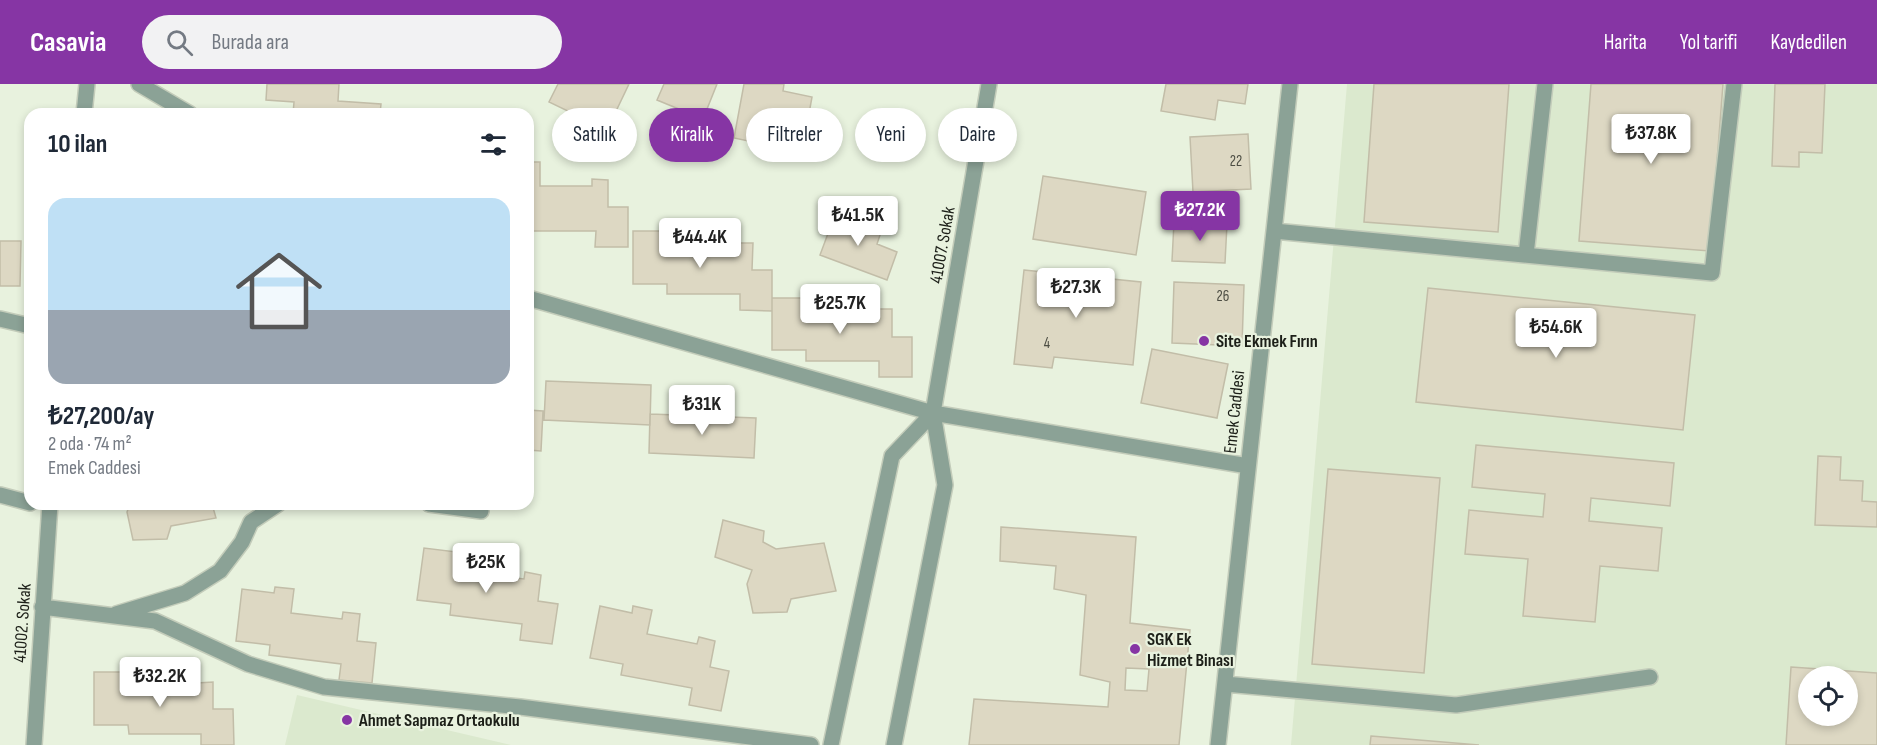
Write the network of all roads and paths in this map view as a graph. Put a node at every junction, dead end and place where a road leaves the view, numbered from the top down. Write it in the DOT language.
graph roads {
  1 [pos="87,84"];
  2 [pos="139,84"];
  3 [pos="989,84"];
  4 [pos="1290,84"];
  5 [pos="1545,84"];
  6 [pos="1734,84"];
  7 [pos="85,108"];
  8 [pos="180,108"];
  9 [pos="1274,231"];
  10 [pos="1526,255"];
  11 [pos="534,300"];
  12 [pos="0,319"];
  13 [pos="24,325"];
  14 [pos="933,413"];
  15 [pos="1248,466"];
  16 [pos="0,495"];
  17 [pos="24,501"];
  18 [pos="45,510"];
  19 [pos="269,510"];
  20 [pos="474,510"];
  21 [pos="481,511"];
  22 [pos="42,607"];
  23 [pos="110,616"];
  24 [pos="1650,677"];
  25 [pos="1225,684"];
  26 [pos="34,745"];
  27 [pos="811,745"];
  28 [pos="831,745"];
  29 [pos="894,745"];
  30 [pos="1218,745"];
  1 -- 7 [label="street"];
  2 -- 8 [label="street"];
  3 -- 14 [label="street, 41007. Sokak"];
  4 -- 9 [label="street, Emek Caddesi"];
  5 -- 10 [label="street"];
  6 -- 10 [label="street"];
  9 -- 10 [label="street"];
  9 -- 15 [label="street, Emek Caddesi"];
  11 -- 14 [label="street"];
  12 -- 13 [label="street"];
  14 -- 15 [label="street"];
  14 -- 28 [label="street"];
  14 -- 29 [label="street"];
  15 -- 25 [label="street, Emek Caddesi"];
  16 -- 17 [label="street"];
  18 -- 22 [label="street, 41002. Sokak"];
  19 -- 23 [label="street"];
  20 -- 21 [label="street"];
  22 -- 23 [label="street"];
  22 -- 26 [label="street, 41002. Sokak"];
  23 -- 27 [label="street"];
  24 -- 25 [label="street"];
  25 -- 30 [label="street, Emek Caddesi"];
}
